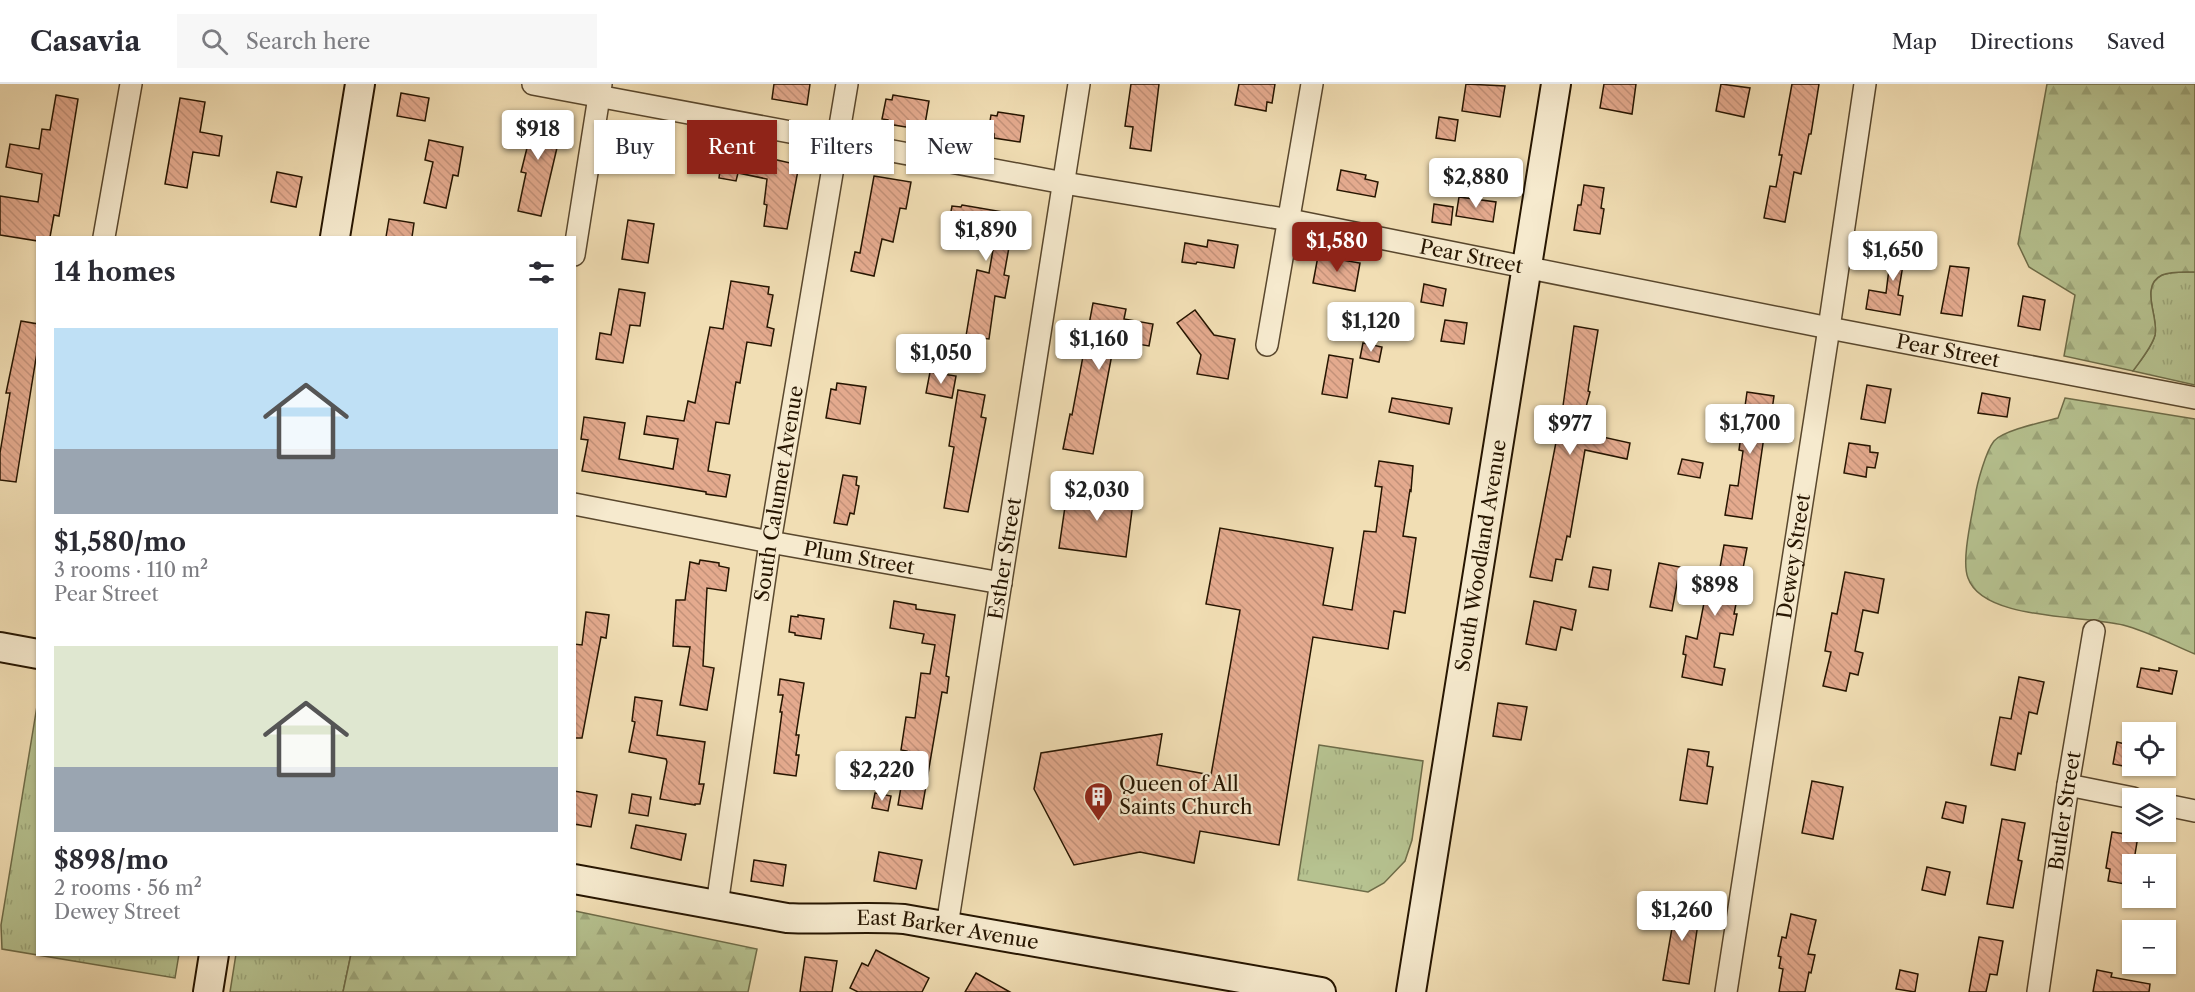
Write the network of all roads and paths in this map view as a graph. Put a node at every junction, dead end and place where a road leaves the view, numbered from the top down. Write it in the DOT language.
graph roads {
  1 [pos="131,84"];
  2 [pos="360,84"];
  3 [pos="533,84"];
  4 [pos="847,84"];
  5 [pos="1079,84"];
  6 [pos="1312,84"];
  7 [pos="1557,84"];
  8 [pos="1865,84"];
  9 [pos="600,90"];
  10 [pos="841,120"];
  11 [pos="789,131"];
  12 [pos="894,152"];
  13 [pos="831,174"];
  14 [pos="1064,183"];
  15 [pos="1290,220"];
  16 [pos="104,236"];
  17 [pos="335,236"];
  18 [pos="576,242"];
  19 [pos="1528,267"];
  20 [pos="1829,328"];
  21 [pos="1267,345"];
  22 [pos="2195,398"];
  23 [pos="576,504"];
  24 [pos="770,542"];
  25 [pos="1001,584"];
  26 [pos="2094,632"];
  27 [pos="0,647"];
  28 [pos="36,649"];
  29 [pos="2068,785"];
  30 [pos="2122,796"];
  31 [pos="2176,807"];
  32 [pos="2195,811"];
  33 [pos="576,879"];
  34 [pos="717,905"];
  35 [pos="947,926"];
  36 [pos="214,956"];
  37 [pos="208,992"];
  38 [pos="1321,992"];
  39 [pos="1411,992"];
  40 [pos="1726,992"];
  41 [pos="2038,992"];
  1 -- 16 [label="street"];
  2 -- 17 [label="street"];
  3 -- 9 [label="street, Pear Street"];
  4 -- 10 [label="street, South Calumet Avenue"];
  5 -- 14 [label="street, Esther Street"];
  6 -- 15 [label="street"];
  7 -- 19 [label="street, South Woodland Avenue"];
  8 -- 20 [label="street, Dewey Street"];
  9 -- 11 [label="street, Pear Street"];
  9 -- 18 [label="street"];
  12 -- 14 [label="street, Pear Street"];
  13 -- 24 [label="street, South Calumet Avenue"];
  14 -- 15 [label="street, Pear Street"];
  14 -- 25 [label="street, Esther Street"];
  15 -- 19 [label="street, Pear Street"];
  15 -- 21 [label="street"];
  19 -- 20 [label="street, Pear Street"];
  19 -- 39 [label="street, South Woodland Avenue"];
  20 -- 22 [label="street, Pear Street"];
  20 -- 40 [label="street, Dewey Street"];
  23 -- 24 [label="street, Plum Street"];
  24 -- 25 [label="street, Plum Street"];
  24 -- 34 [label="street, South Calumet Avenue"];
  25 -- 35 [label="street, Esther Street"];
  26 -- 29 [label="street, Butler Street"];
  27 -- 28 [label="street"];
  29 -- 30 [label="street"];
  29 -- 41 [label="street, Butler Street"];
  31 -- 32 [label="street"];
  33 -- 34 [label="street, East Barker Avenue"];
  34 -- 35 [label="street, East Barker Avenue"];
  35 -- 38 [label="street, East Barker Avenue"];
  36 -- 37 [label="street"];
}
